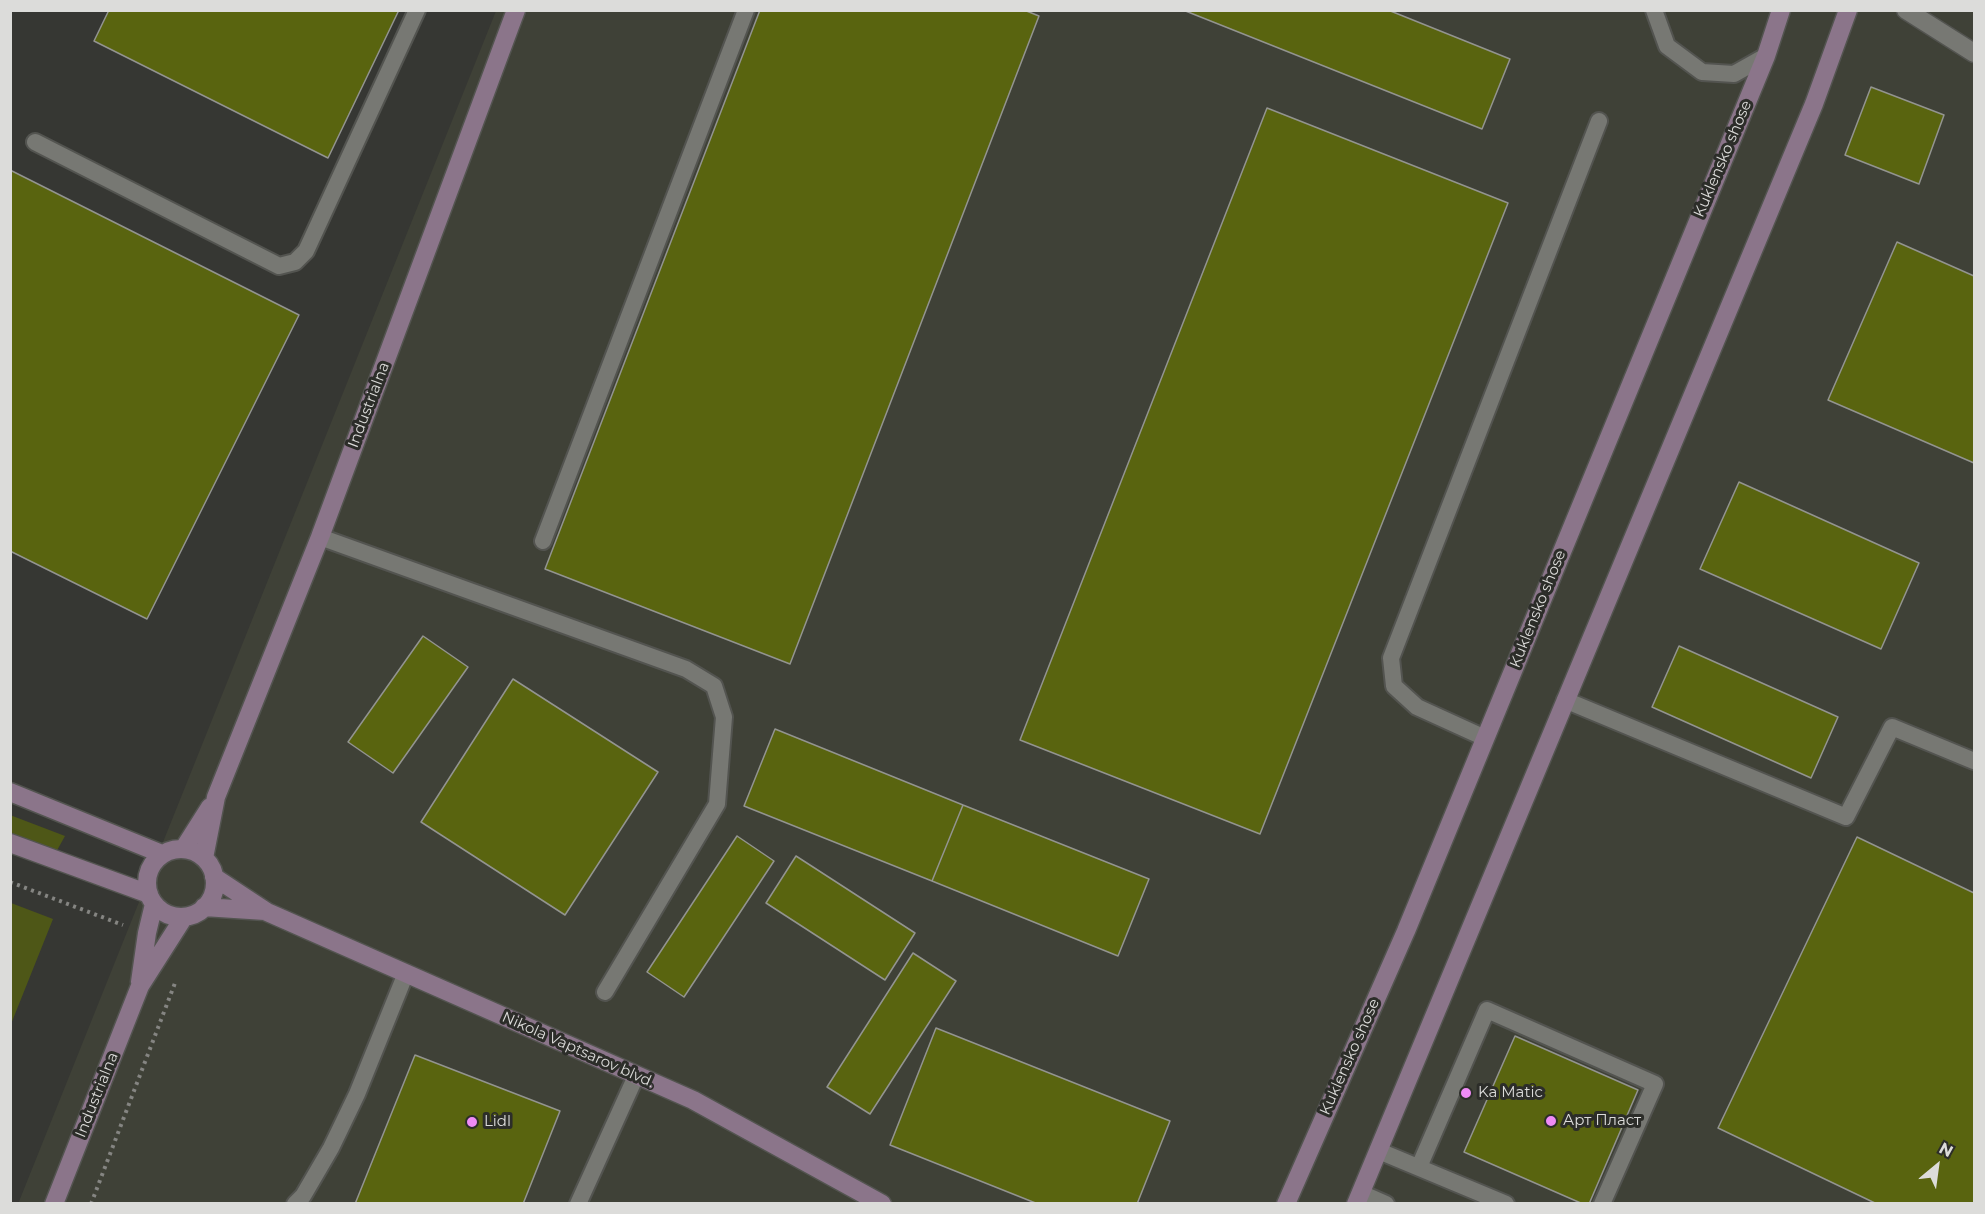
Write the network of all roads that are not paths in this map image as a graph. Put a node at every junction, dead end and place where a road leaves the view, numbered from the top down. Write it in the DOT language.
graph roads {
  1 [pos="417,10"];
  2 [pos="516,10"];
  3 [pos="746,10"];
  4 [pos="1654,10"];
  5 [pos="1781,10"];
  6 [pos="1848,10"];
  7 [pos="1906,10"];
  8 [pos="1974,53"];
  9 [pos="1766,56"];
  10 [pos="1599,121"];
  11 [pos="35,142"];
  12 [pos="320,537"];
  13 [pos="543,541"];
  14 [pos="1565,700"];
  15 [pos="1485,738"];
  16 [pos="1974,761"];
  17 [pos="10,792"];
  18 [pos="216,798"];
  19 [pos="10,843"];
  20 [pos="184,848"];
  21 [pos="162,854"];
  22 [pos="204,858"];
  23 [pos="214,877"];
  24 [pos="151,899"];
  25 [pos="204,908"];
  26 [pos="267,912"];
  27 [pos="184,917"];
  28 [pos="406,973"];
  29 [pos="140,986"];
  30 [pos="604,992"];
  31 [pos="636,1076"];
  32 [pos="1379,1151"];
  33 [pos="1419,1167"];
  34 [pos="853,1196"];
  35 [pos="1358,1198"];
  36 [pos="300,1201"];
  37 [pos="54,1203"];
  38 [pos="578,1203"];
  39 [pos="882,1203"];
  40 [pos="1286,1203"];
  41 [pos="1386,1203"];
  42 [pos="1506,1203"];
  43 [pos="1602,1203"];
  1 -- 11 [label="lane"];
  2 -- 12 [label="street, Industrialna"];
  3 -- 13 [label="lane"];
  4 -- 9 [label="lane"];
  5 -- 9 [label="street, Kuklensko shose"];
  6 -- 14 [label="street"];
  7 -- 8 [label="street"];
  9 -- 15 [label="street, Kuklensko shose"];
  10 -- 15 [label="lane"];
  12 -- 18 [label="street, Industrialna"];
  12 -- 30 [label="lane"];
  14 -- 16 [label="lane"];
  14 -- 32 [label="street"];
  15 -- 40 [label="street, Kuklensko shose"];
  17 -- 21 [label="street"];
  18 -- 20 [label="street, Industrialna"];
  18 -- 22 [label="street, Industrialna"];
  19 -- 24 [label="street"];
  20 -- 21 [label="street"];
  20 -- 22 [label="street"];
  21 -- 24 [label="street"];
  22 -- 23 [label="street"];
  23 -- 25 [label="street"];
  23 -- 26 [label="street, Nikola Vaptsarov blvd."];
  24 -- 27 [label="street"];
  24 -- 29 [label="street, Industrialna"];
  25 -- 26 [label="street, Nikola Vaptsarov blvd."];
  25 -- 27 [label="street"];
  26 -- 28 [label="street, Nikola Vaptsarov blvd."];
  27 -- 29 [label="street, Industrialna"];
  28 -- 31 [label="street, Nikola Vaptsarov blvd."];
  28 -- 36 [label="lane"];
  29 -- 37 [label="street, Industrialna"];
  31 -- 34 [label="street, Nikola Vaptsarov blvd."];
  31 -- 38 [label="lane"];
  32 -- 33 [label="lane"];
  32 -- 35 [label="street"];
  33 -- 42 [label="lane"];
  33 -- 43 [label="lane"];
  34 -- 39 [label="street, Nikola Vaptsarov blvd."];
  35 -- 41 [label="lane"];
}
